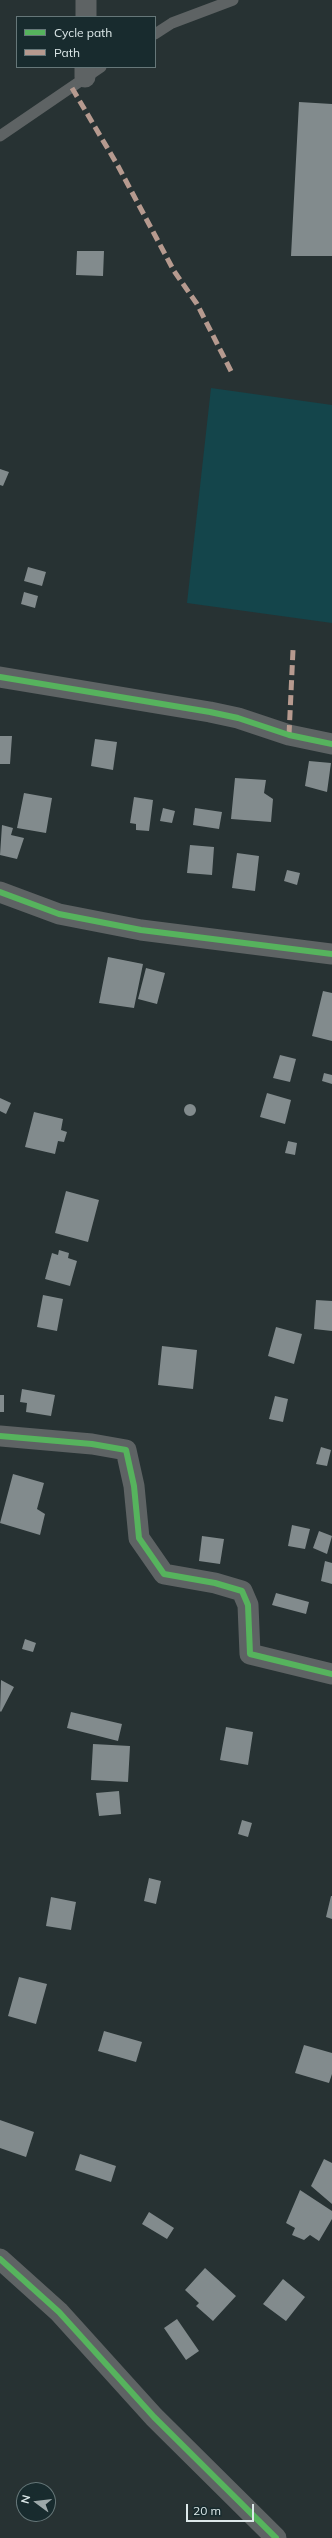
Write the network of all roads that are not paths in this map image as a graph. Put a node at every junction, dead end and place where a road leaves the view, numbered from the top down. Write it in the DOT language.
graph roads {
  1 [pos="86,0"];
  2 [pos="233,0"];
  3 [pos="86,16"];
  4 [pos="156,33"];
  5 [pos="90,70"];
  6 [pos="0,136"];
  7 [pos="0,677"];
  8 [pos="332,744"];
  9 [pos="0,892"];
  10 [pos="332,954"];
  11 [pos="0,1436"];
  12 [pos="332,1674"];
  13 [pos="0,2259"];
  14 [pos="276,2538"];
  1 -- 3 [label="street"];
  2 -- 4 [label="lane"];
  5 -- 6 [label="lane"];
  7 -- 8 [label="street"];
  9 -- 10 [label="street"];
  11 -- 12 [label="street"];
  13 -- 14 [label="street"];
}
